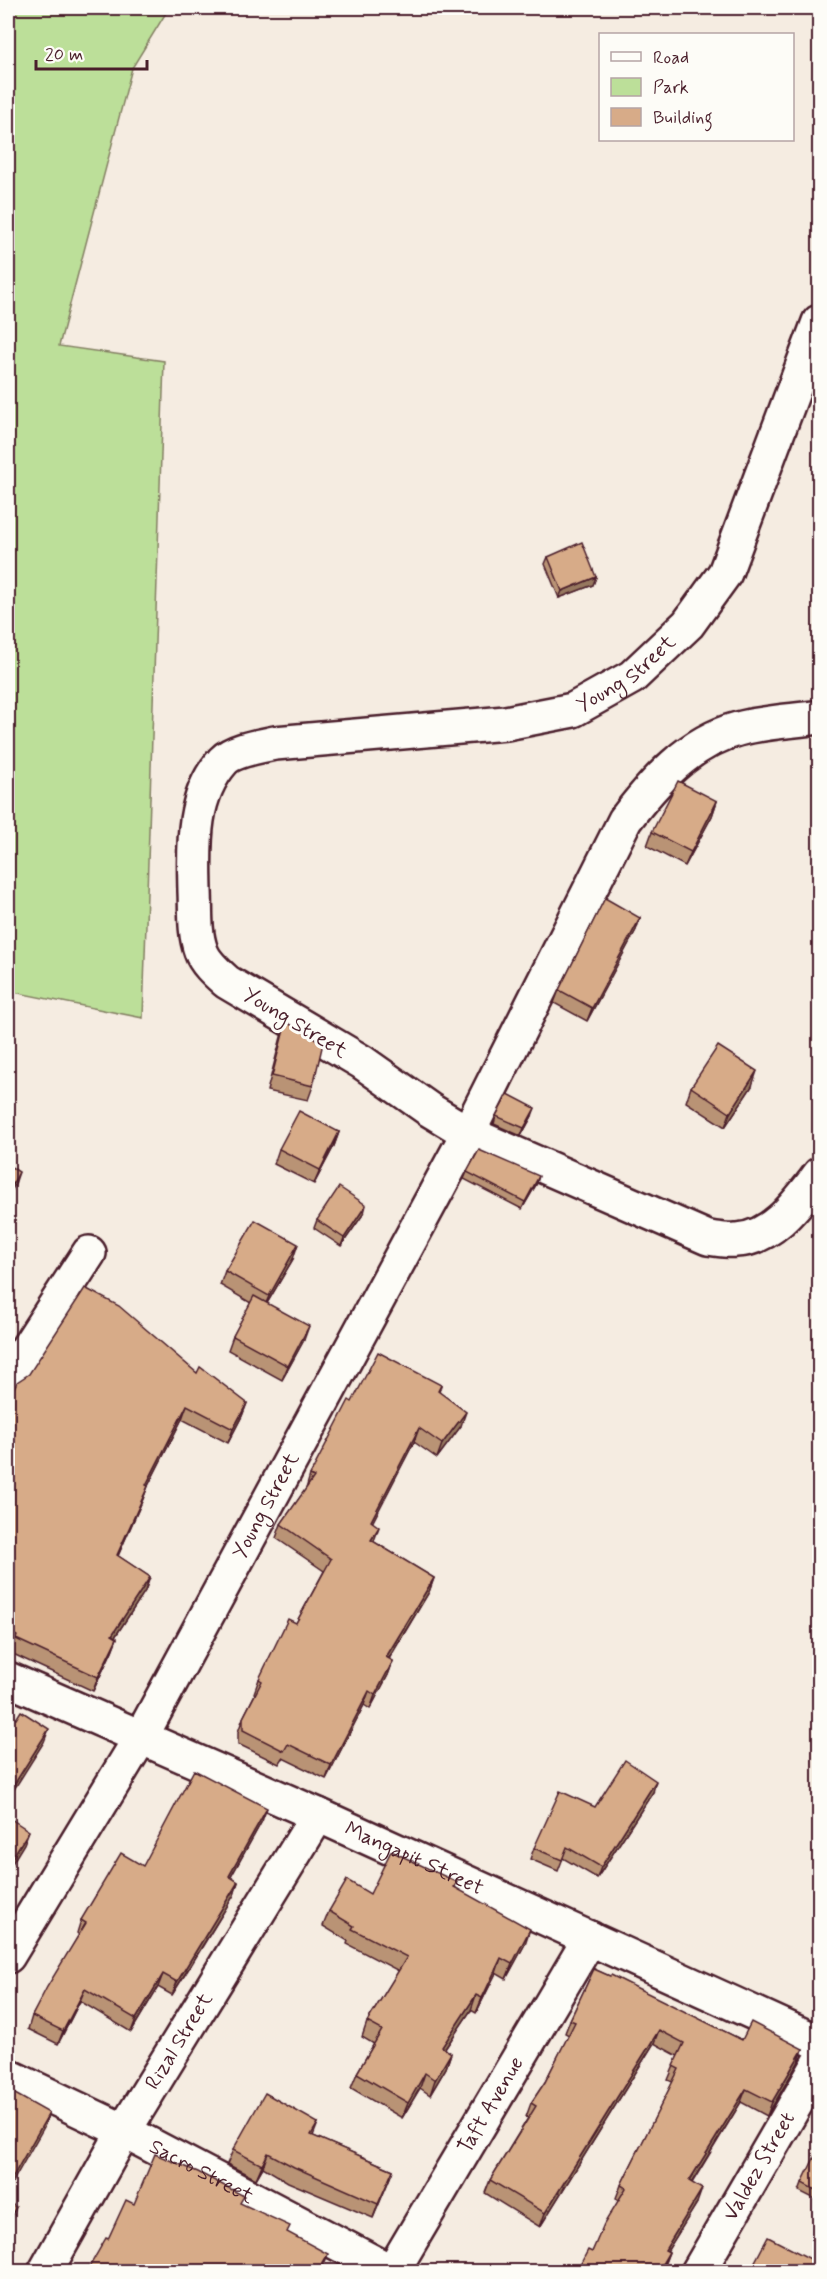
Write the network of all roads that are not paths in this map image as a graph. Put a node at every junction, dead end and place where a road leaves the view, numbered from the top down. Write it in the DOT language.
graph roads {
  1 [pos="819,322"];
  2 [pos="819,717"];
  3 [pos="468,1133"];
  4 [pos="819,1174"];
  5 [pos="89,1253"];
  6 [pos="8,1378"];
  7 [pos="8,1679"];
  8 [pos="141,1737"];
  9 [pos="318,1815"];
  10 [pos="590,1938"];
  11 [pos="8,1956"];
  12 [pos="819,2043"];
  13 [pos="819,2062"];
  14 [pos="8,2076"];
  15 [pos="124,2131"];
  16 [pos="45,2271"];
  17 [pos="392,2271"];
  18 [pos="698,2271"];
  1 -- 3 [label="street, Young Street"];
  2 -- 3 [label="street"];
  3 -- 4 [label="street"];
  3 -- 8 [label="street, Young Street"];
  5 -- 6 [label="street"];
  7 -- 8 [label="street, Mangapit Street"];
  8 -- 9 [label="street, Mangapit Street"];
  8 -- 11 [label="street, Young Street"];
  9 -- 10 [label="street, Mangapit Street"];
  9 -- 15 [label="street, Rizal Street"];
  10 -- 12 [label="street, Mangapit Street"];
  10 -- 17 [label="street, Taft Avenue"];
  13 -- 18 [label="street, Valdez Street"];
  14 -- 15 [label="street, Sacro Street"];
  15 -- 16 [label="street, Rizal Street"];
  15 -- 17 [label="street, Sacro Street"];
}
